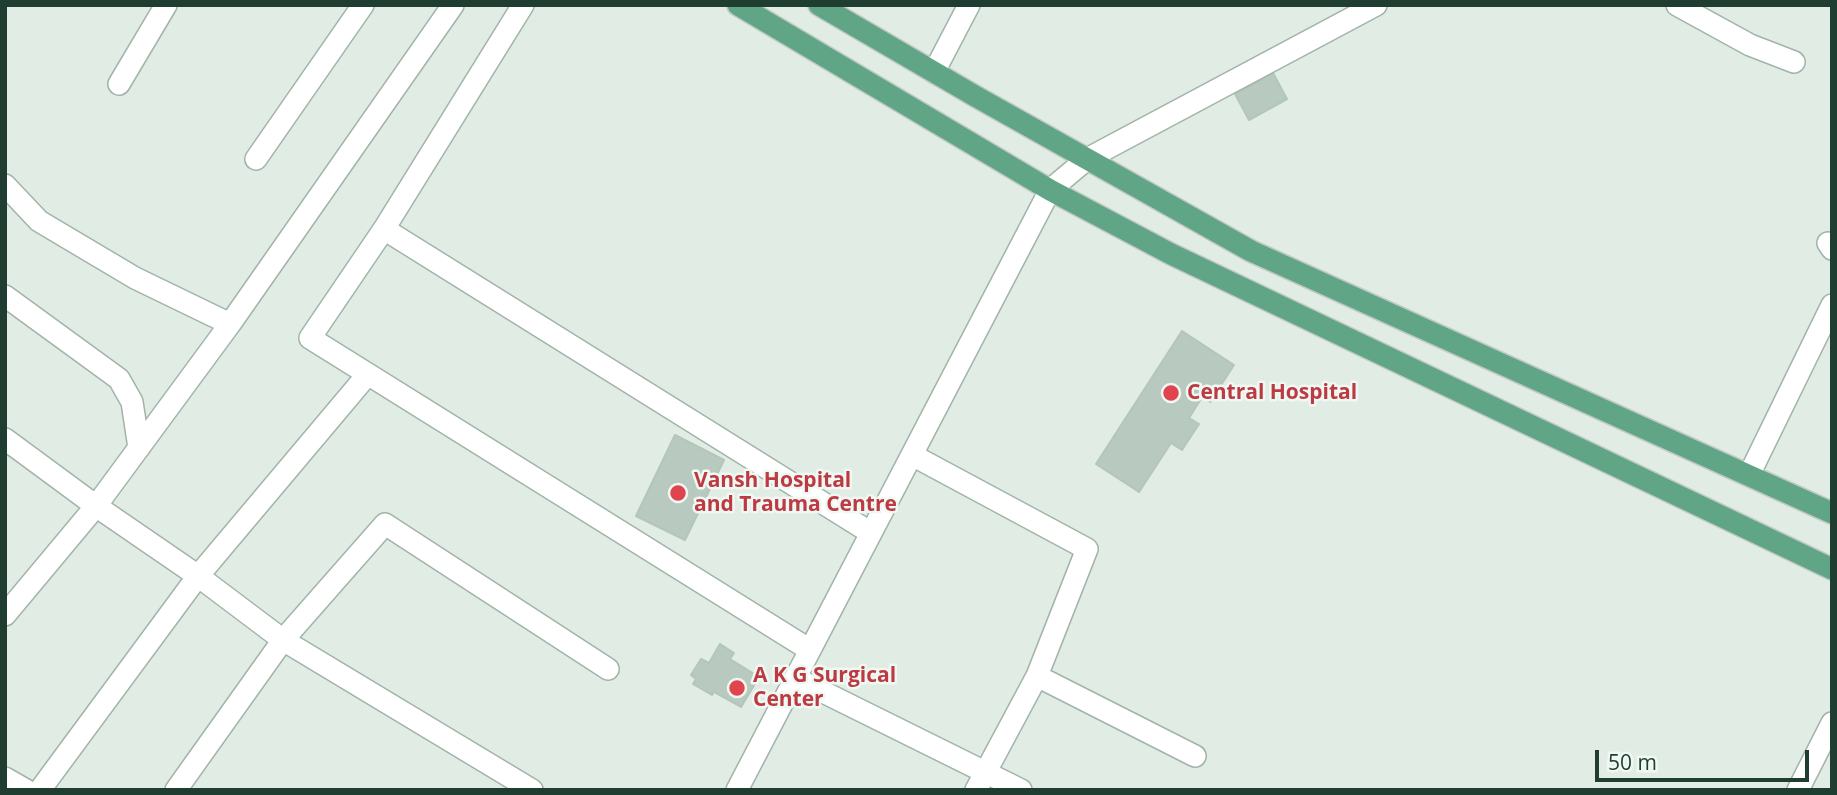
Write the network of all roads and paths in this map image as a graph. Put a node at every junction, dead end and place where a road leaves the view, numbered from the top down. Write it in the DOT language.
graph roads {
  1 [pos="166,5"];
  2 [pos="363,5"];
  3 [pos="453,5"];
  4 [pos="523,5"];
  5 [pos="738,5"];
  6 [pos="819,5"];
  7 [pos="969,5"];
  8 [pos="1376,5"];
  9 [pos="1677,5"];
  10 [pos="1794,62"];
  11 [pos="934,72"];
  12 [pos="119,83"];
  13 [pos="256,159"];
  14 [pos="1087,159"];
  15 [pos="5,185"];
  16 [pos="1050,191"];
  17 [pos="384,229"];
  18 [pos="5,296"];
  19 [pos="1832,305"];
  20 [pos="230,324"];
  21 [pos="369,374"];
  22 [pos="5,439"];
  23 [pos="139,448"];
  24 [pos="912,455"];
  25 [pos="1749,475"];
  26 [pos="96,506"];
  27 [pos="1832,513"];
  28 [pos="871,533"];
  29 [pos="1832,569"];
  30 [pos="198,576"];
  31 [pos="5,615"];
  32 [pos="283,639"];
  33 [pos="810,650"];
  34 [pos="608,669"];
  35 [pos="1037,676"];
  36 [pos="795,678"];
  37 [pos="1832,723"];
  38 [pos="1195,756"];
  39 [pos="5,778"];
  40 [pos="980,781"];
  41 [pos="26,790"];
  42 [pos="40,790"];
  43 [pos="176,790"];
  44 [pos="532,790"];
  45 [pos="737,790"];
  46 [pos="1021,790"];
  47 [pos="1798,790"];
  1 -- 12 [label="street"];
  2 -- 13 [label="street"];
  3 -- 20 [label="street"];
  4 -- 17 [label="street"];
  5 -- 16 [label="main road"];
  6 -- 11 [label="main road"];
  7 -- 11 [label="street"];
  8 -- 14 [label="street"];
  9 -- 10 [label="street"];
  11 -- 14 [label="main road"];
  14 -- 16 [label="street"];
  14 -- 25 [label="main road"];
  15 -- 20 [label="street"];
  16 -- 24 [label="street"];
  16 -- 29 [label="main road"];
  17 -- 21 [label="street"];
  17 -- 28 [label="street"];
  18 -- 23 [label="street"];
  19 -- 25 [label="street"];
  20 -- 23 [label="street"];
  21 -- 30 [label="street"];
  21 -- 33 [label="street"];
  22 -- 26 [label="street"];
  23 -- 26 [label="street"];
  24 -- 28 [label="street"];
  24 -- 35 [label="street"];
  25 -- 27 [label="main road"];
  26 -- 30 [label="street"];
  26 -- 31 [label="street"];
  28 -- 33 [label="street"];
  30 -- 32 [label="street"];
  30 -- 42 [label="street"];
  32 -- 34 [label="street"];
  32 -- 43 [label="street"];
  32 -- 44 [label="street"];
  33 -- 36 [label="street"];
  35 -- 38 [label="street"];
  35 -- 40 [label="street"];
  36 -- 40 [label="street"];
  36 -- 45 [label="street"];
  37 -- 47 [label="street"];
  39 -- 41 [label="street"];
  40 -- 46 [label="street"];
}
